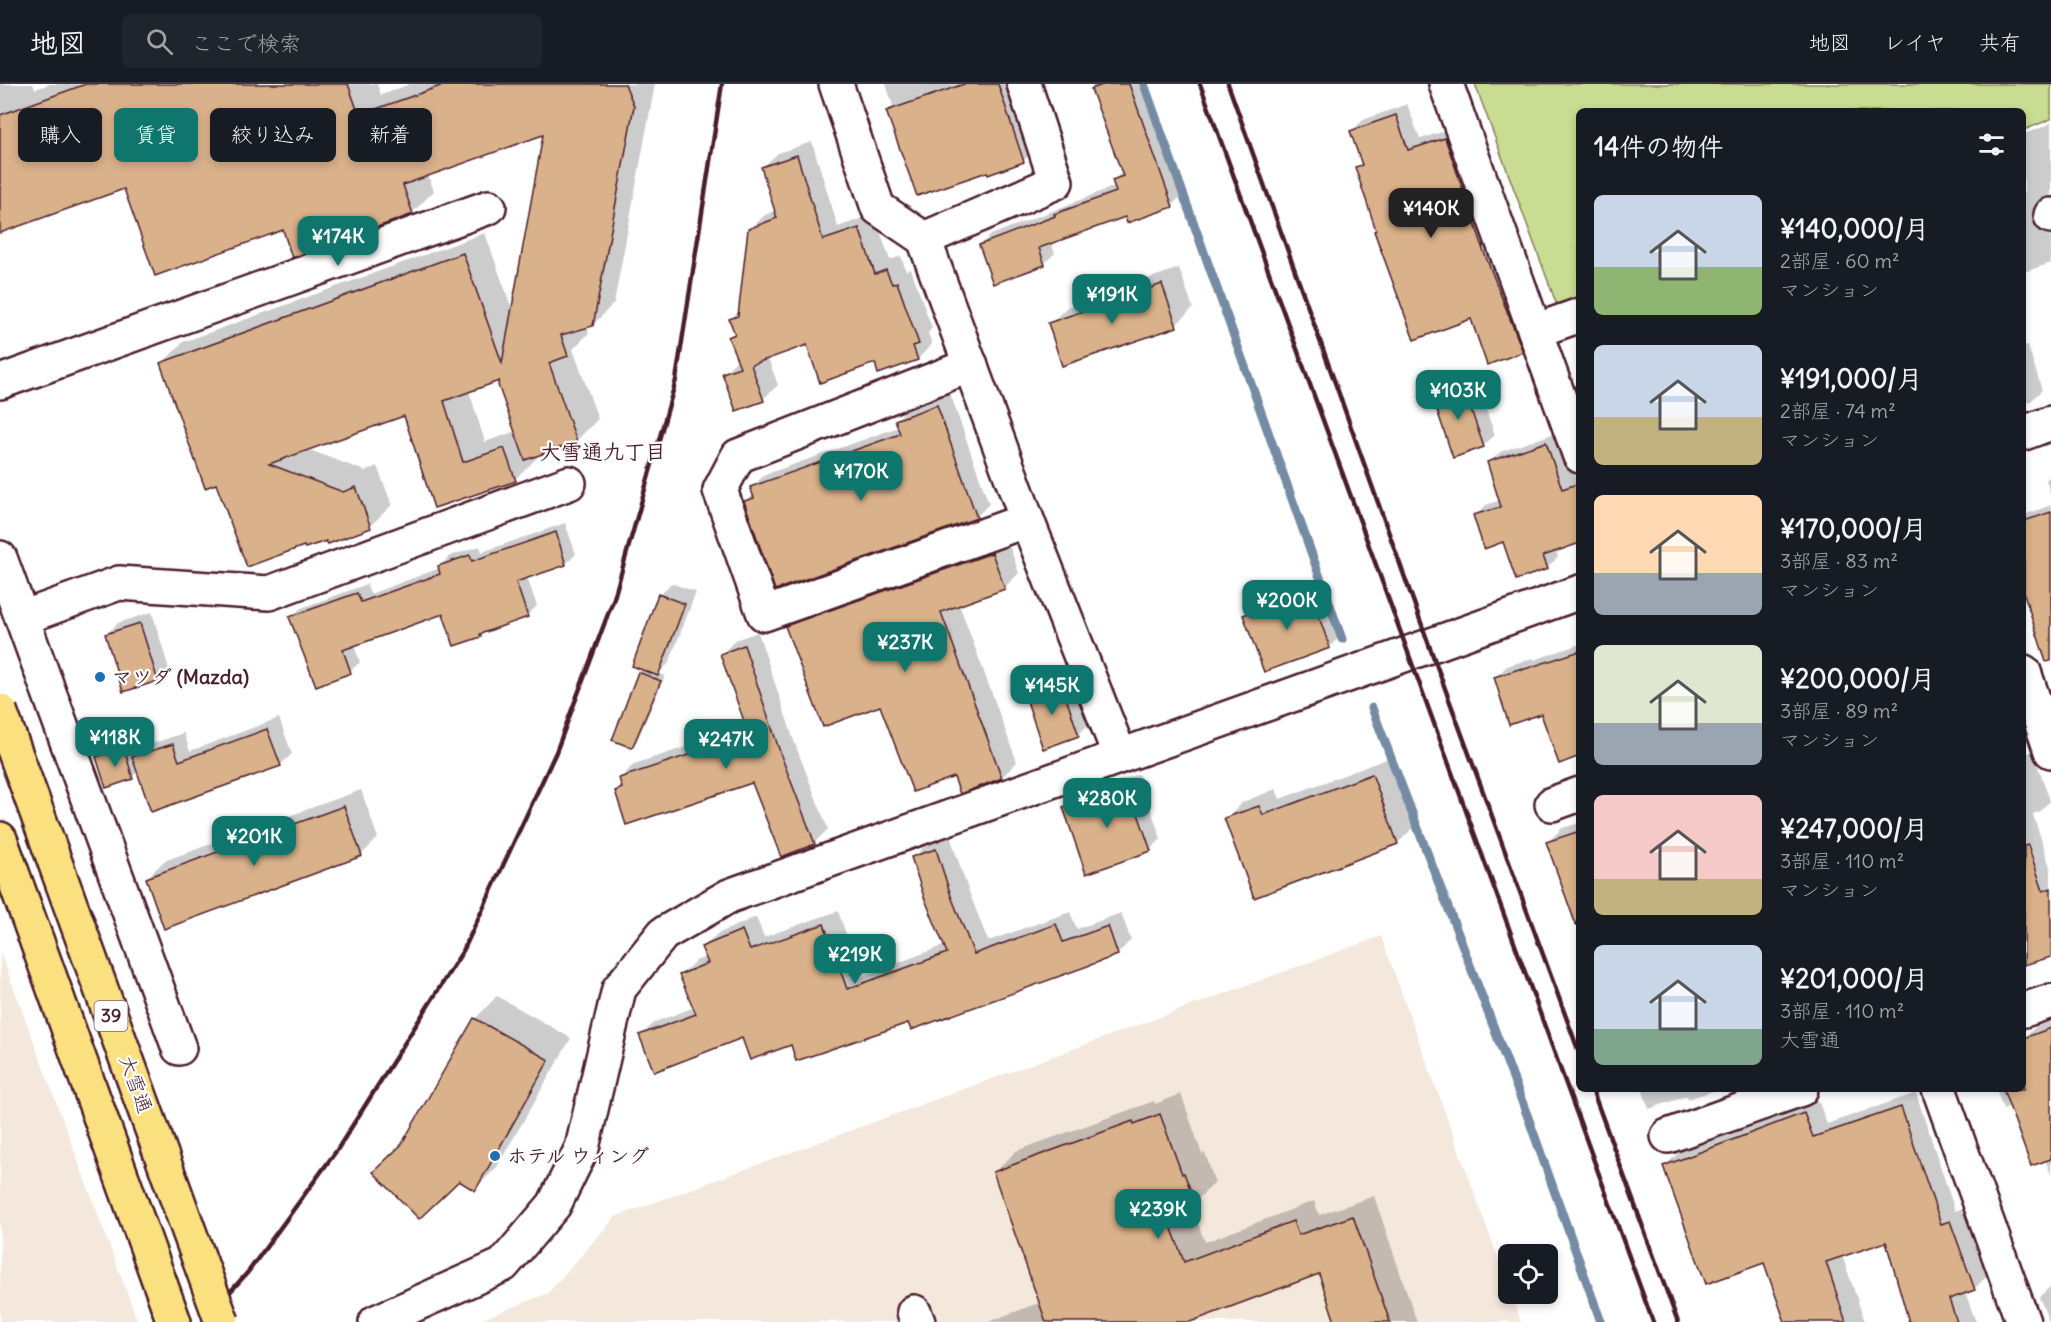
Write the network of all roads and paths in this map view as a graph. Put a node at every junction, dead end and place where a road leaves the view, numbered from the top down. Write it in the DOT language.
graph roads {
  1 [pos="836,84"];
  2 [pos="1024,84"];
  3 [pos="1446,84"];
  4 [pos="489,207"];
  5 [pos="924,239"];
  6 [pos="1576,316"];
  7 [pos="1535,331"];
  8 [pos="971,365"];
  9 [pos="0,382"];
  10 [pos="2051,423"];
  11 [pos="2026,432"];
  12 [pos="1576,445"];
  13 [pos="569,483"];
  14 [pos="1027,519"];
  15 [pos="0,558"];
  16 [pos="1576,593"];
  17 [pos="22,618"];
  18 [pos="2026,678"];
  19 [pos="0,711"];
  20 [pos="2051,751"];
  21 [pos="1120,756"];
  22 [pos="0,840"];
  23 [pos="2051,1001"];
  24 [pos="2026,1009"];
  25 [pos="179,1048"];
  26 [pos="1793,1092"];
  27 [pos="1940,1092"];
  28 [pos="1668,1136"];
  29 [pos="174,1322"];
  30 [pos="222,1322"];
  31 [pos="375,1322"];
  32 [pos="2023,1322"];
  1 -- 5 [label="street"];
  2 -- 5 [label="street"];
  3 -- 7 [label="street"];
  4 -- 9 [label="street"];
  5 -- 8 [label="street"];
  6 -- 7 [label="street"];
  7 -- 12 [label="street"];
  8 -- 14 [label="street"];
  8 -- 14 [label="street"];
  10 -- 11 [label="street"];
  13 -- 17 [label="street"];
  14 -- 21 [label="street"];
  15 -- 17 [label="street"];
  16 -- 21 [label="street"];
  17 -- 25 [label="street"];
  18 -- 20 [label="street"];
  19 -- 30 [label="highway, 大雪通 / 39, bridge"];
  21 -- 31 [label="street"];
  22 -- 29 [label="highway, 39"];
  23 -- 24 [label="street"];
  26 -- 28 [label="street"];
  27 -- 32 [label="street"];
}
